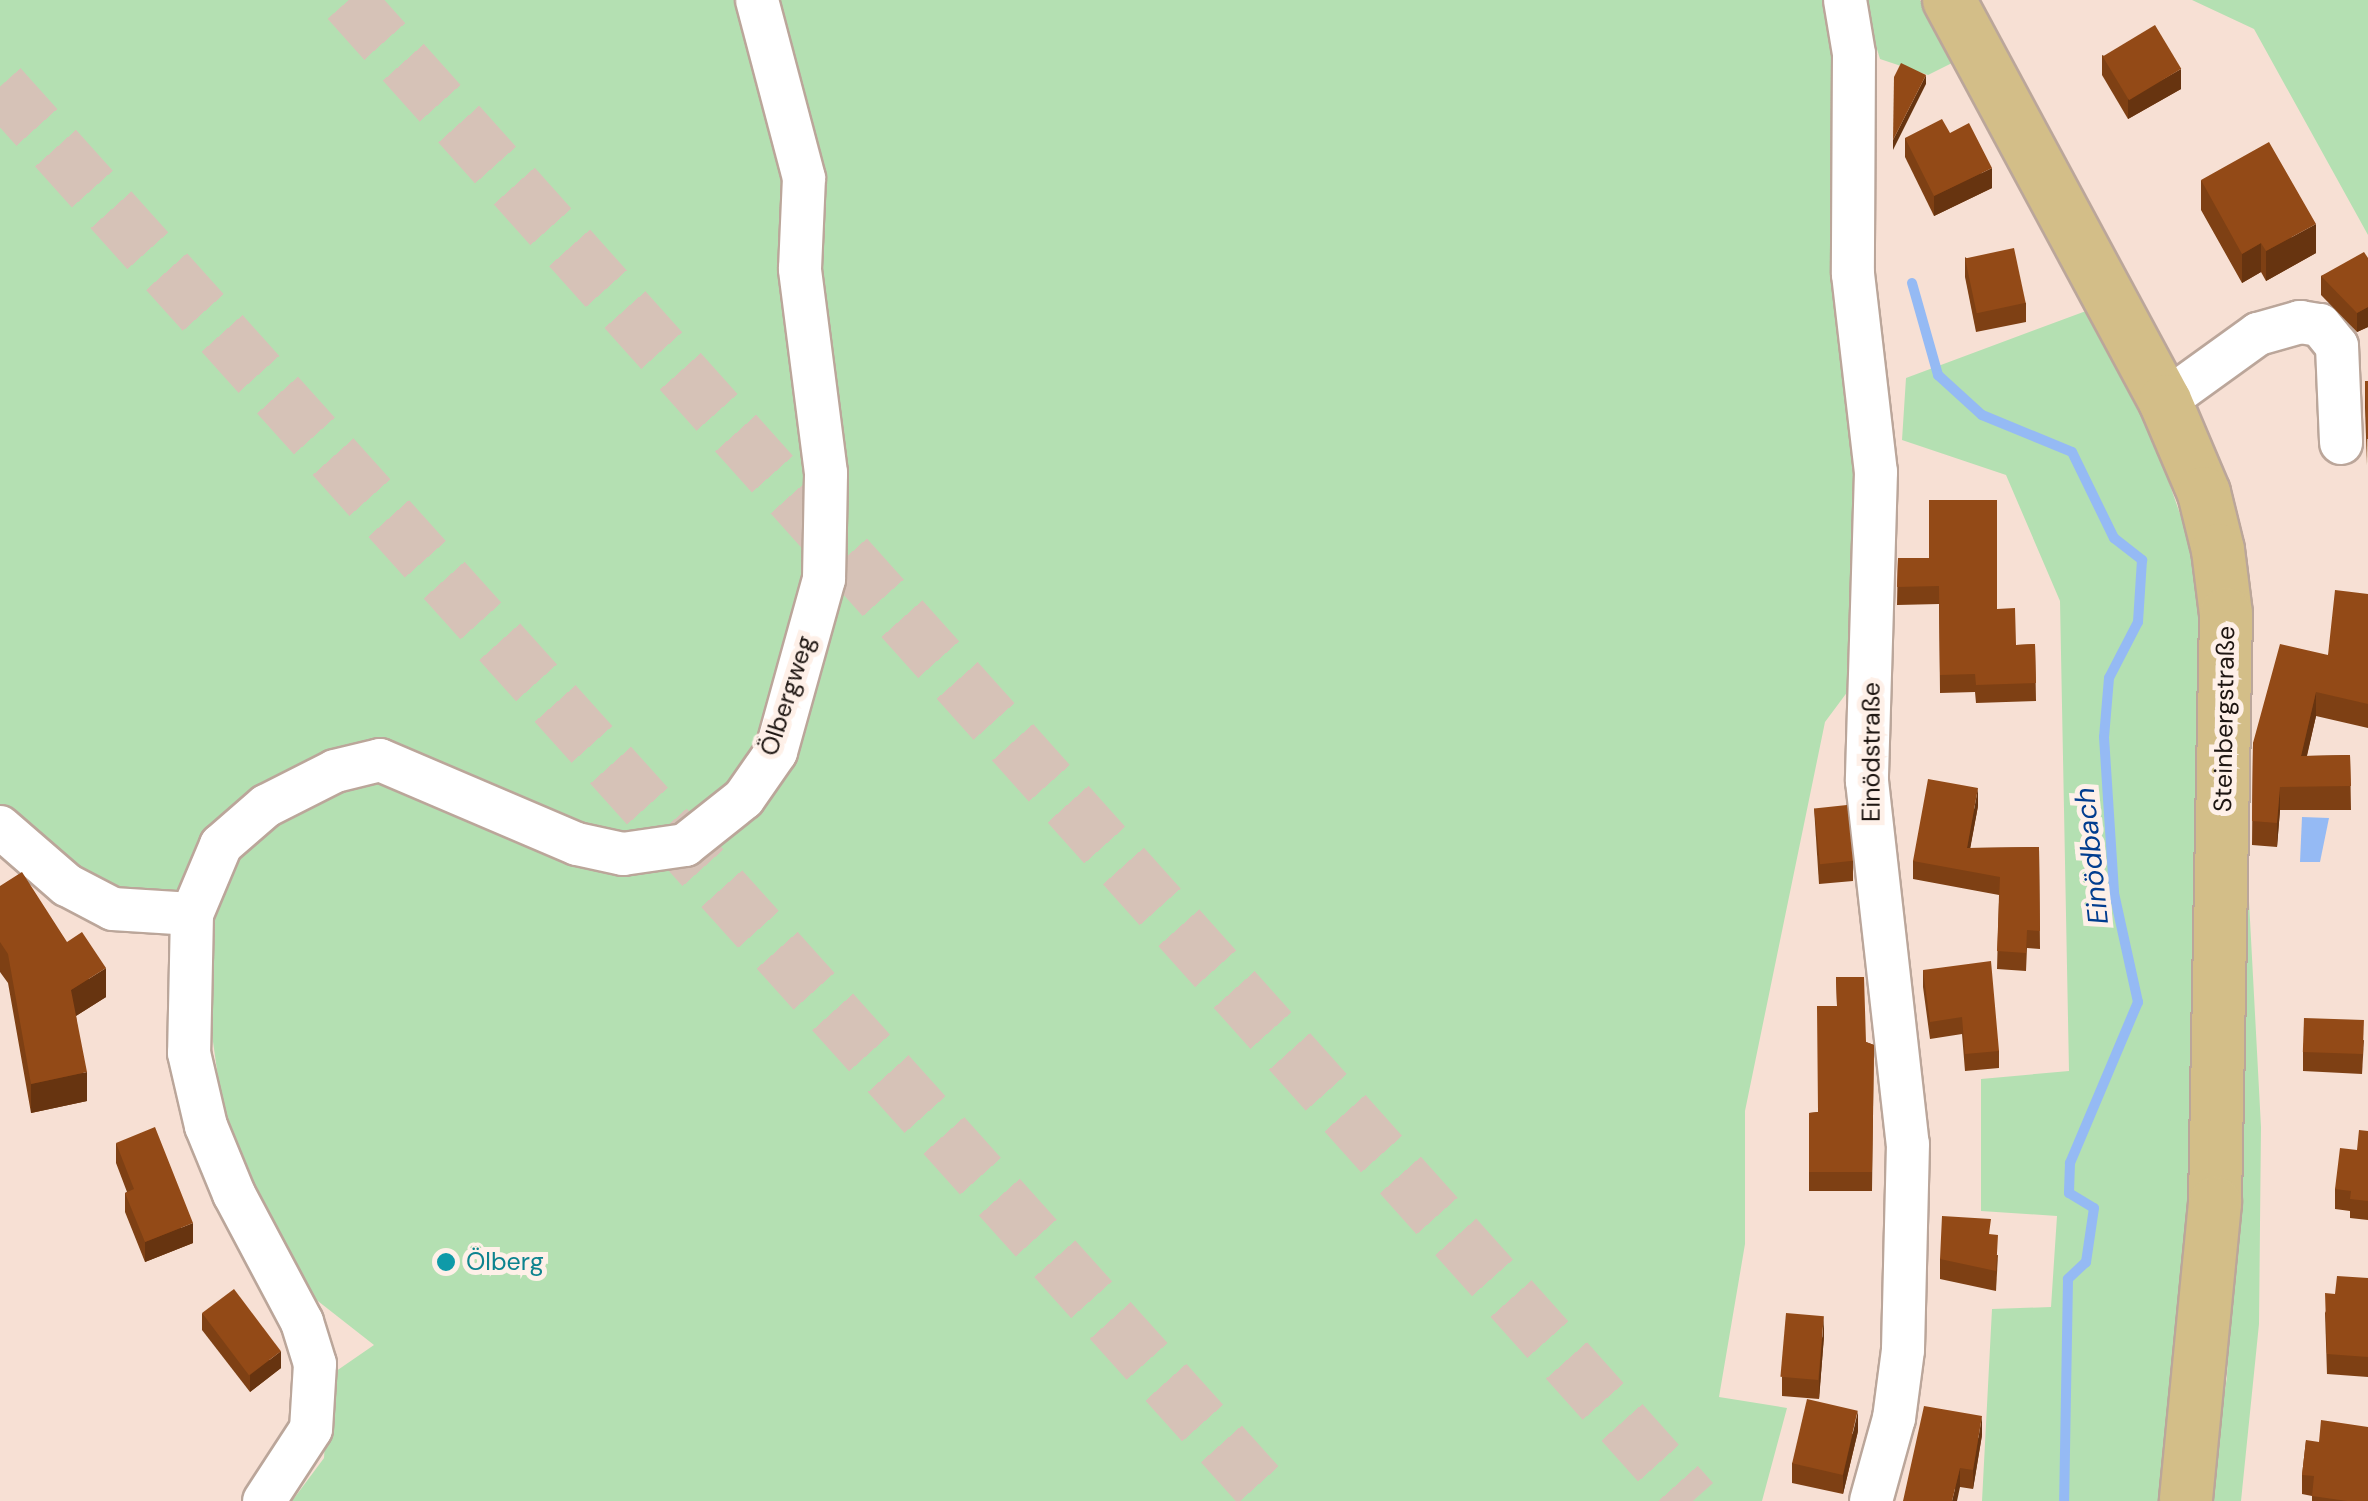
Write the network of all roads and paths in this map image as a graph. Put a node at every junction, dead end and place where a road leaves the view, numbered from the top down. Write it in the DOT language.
graph roads {
  1 [pos="757,0"];
  2 [pos="1845,0"];
  3 [pos="1949,0"];
  4 [pos="2165,400"];
  5 [pos="2341,444"];
  6 [pos="0,827"];
  7 [pos="192,914"];
  8 [pos="264,1501"];
  9 [pos="1871,1501"];
  10 [pos="2186,1501"];
  1 -- 7 [label="street, Ölbergweg"];
  2 -- 9 [label="street, Einödstraße"];
  3 -- 4 [label="main road, Steinbergstraße"];
  4 -- 5 [label="street"];
  4 -- 10 [label="main road, Steinbergstraße"];
  6 -- 7 [label="street"];
  7 -- 8 [label="street, Ölbergweg"];
}
